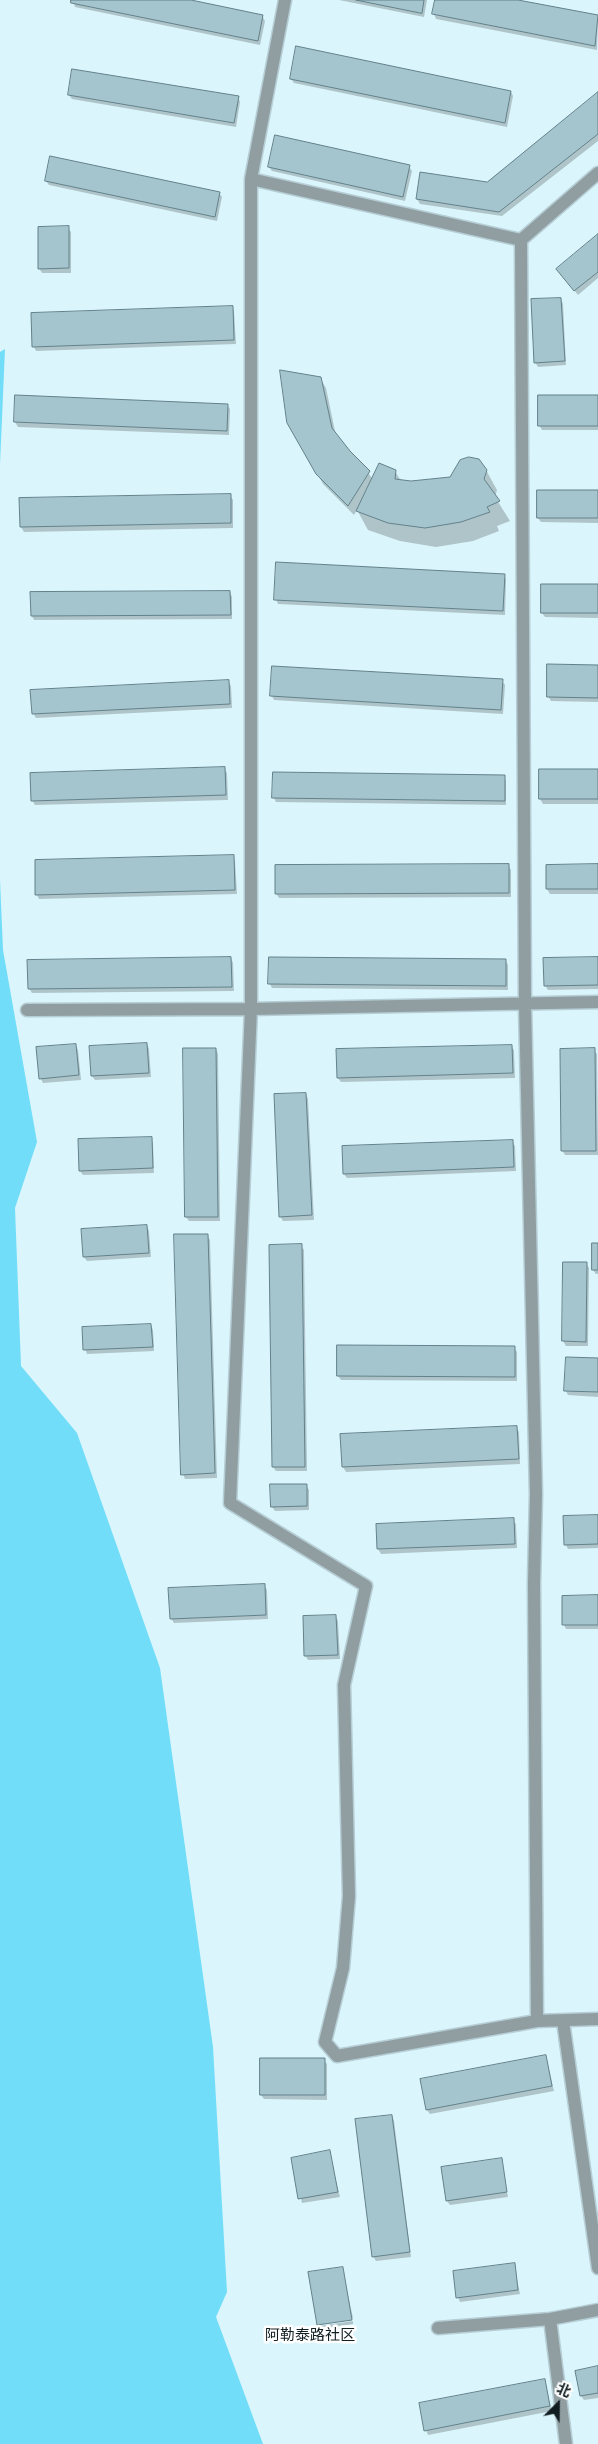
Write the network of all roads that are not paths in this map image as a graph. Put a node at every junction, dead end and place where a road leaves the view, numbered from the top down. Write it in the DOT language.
graph roads {
  1 [pos="286,0"];
  2 [pos="598,173"];
  3 [pos="251,180"];
  4 [pos="521,240"];
  5 [pos="598,1002"];
  6 [pos="524,1005"];
  7 [pos="251,1009"];
  8 [pos="27,1010"];
  9 [pos="598,2019"];
  10 [pos="538,2021"];
  11 [pos="562,2021"];
  12 [pos="598,2268"];
  13 [pos="598,2310"];
  14 [pos="550,2318"];
  15 [pos="438,2328"];
  16 [pos="566,2444"];
  1 -- 3 [label="street"];
  2 -- 4 [label="street"];
  3 -- 4 [label="street"];
  3 -- 7 [label="street"];
  4 -- 6 [label="street"];
  5 -- 6 [label="street"];
  6 -- 7 [label="street"];
  6 -- 10 [label="street"];
  7 -- 8 [label="street"];
  7 -- 10 [label="street"];
  9 -- 11 [label="street"];
  10 -- 11 [label="street"];
  11 -- 12 [label="street"];
  13 -- 14 [label="street"];
  14 -- 15 [label="street"];
  14 -- 16 [label="street"];
}
